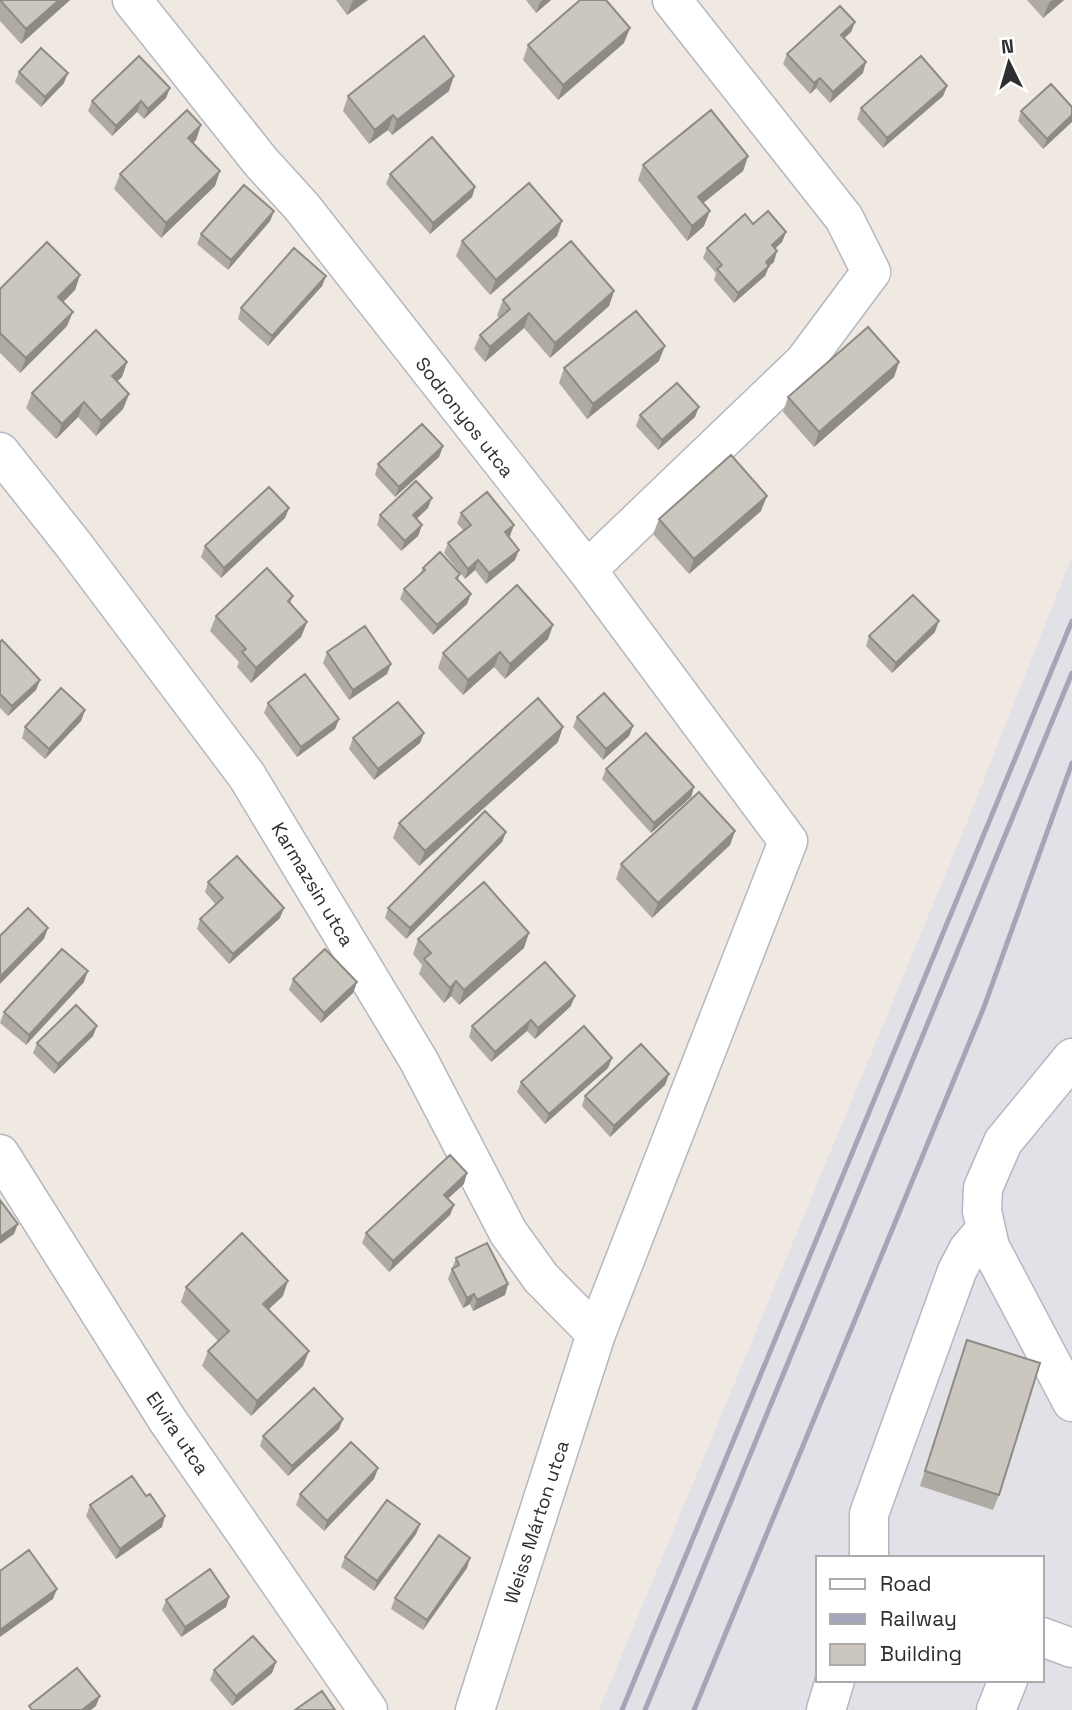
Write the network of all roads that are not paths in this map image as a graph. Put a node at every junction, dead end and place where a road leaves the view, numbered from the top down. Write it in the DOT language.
graph roads {
  1 [pos="132,0"];
  2 [pos="672,0"];
  3 [pos="0,452"];
  4 [pos="587,570"];
  5 [pos="788,841"];
  6 [pos="1072,1058"];
  7 [pos="0,1154"];
  8 [pos="985,1230"];
  9 [pos="596,1334"];
  10 [pos="1072,1402"];
  11 [pos="869,1556"];
  12 [pos="1044,1638"];
  13 [pos="1072,1648"];
  14 [pos="834,1682"];
  15 [pos="1007,1682"];
  16 [pos="366,1708"];
  17 [pos="475,1710"];
  18 [pos="826,1710"];
  19 [pos="996,1710"];
  1 -- 4 [label="street, Sodronyos utca"];
  2 -- 4 [label="street"];
  3 -- 9 [label="street, Karmazsin utca"];
  4 -- 5 [label="street, Sodronyos utca"];
  5 -- 9 [label="street, Weiss Márton utca"];
  6 -- 8 [label="street"];
  7 -- 16 [label="street, Elvira utca"];
  8 -- 10 [label="street"];
  8 -- 11 [label="street"];
  9 -- 17 [label="street, Weiss Márton utca"];
  12 -- 13 [label="street"];
  14 -- 18 [label="street"];
  15 -- 19 [label="street"];
}
